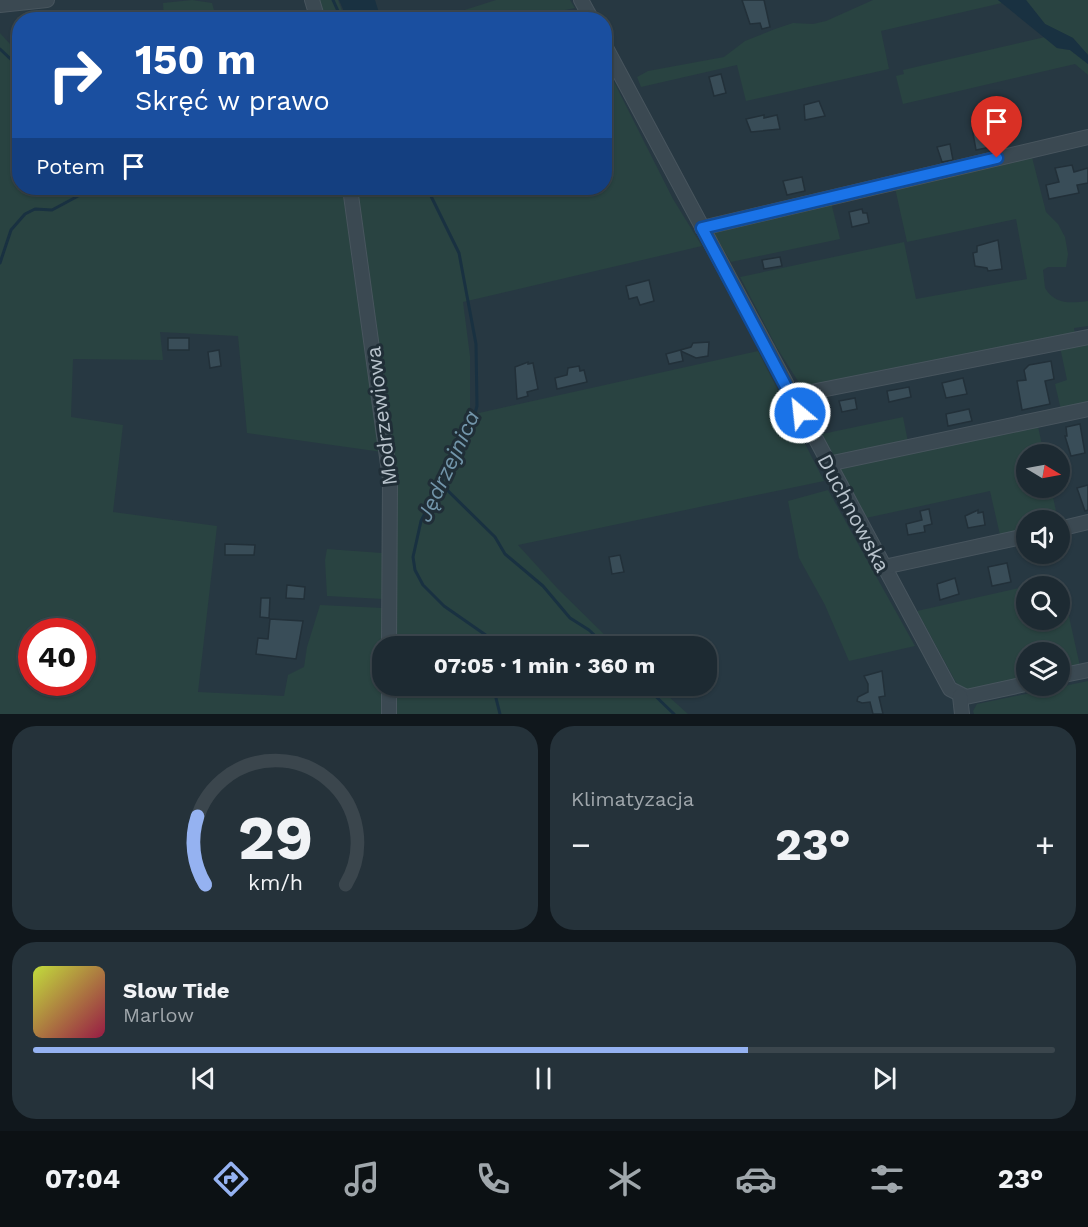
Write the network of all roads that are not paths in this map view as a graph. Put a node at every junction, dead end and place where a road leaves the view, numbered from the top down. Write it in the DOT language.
graph roads {
  1 [pos="47,0"];
  2 [pos="0,5"];
  3 [pos="612,59"];
  4 [pos="1088,137"];
  5 [pos="351,195"];
  6 [pos="702,228"];
  7 [pos="1088,337"];
  8 [pos="791,396"];
  9 [pos="1088,409"];
  10 [pos="828,464"];
  11 [pos="1088,522"];
  12 [pos="1070,526"];
  13 [pos="1016,538"];
  14 [pos="884,567"];
  15 [pos="389,636"];
  16 [pos="1088,670"];
  17 [pos="1070,674"];
  18 [pos="1016,686"];
  19 [pos="389,696"];
  20 [pos="960,696"];
  21 [pos="389,714"];
  22 [pos="962,714"];
  1 -- 2 [label="street"];
  3 -- 6 [label="street, Duchnowska"];
  4 -- 6 [label="street"];
  5 -- 15 [label="street, Modrzewiowa"];
  6 -- 8 [label="street, Duchnowska"];
  7 -- 8 [label="street"];
  8 -- 10 [label="street, Duchnowska"];
  9 -- 10 [label="street"];
  10 -- 14 [label="street, Duchnowska"];
  11 -- 12 [label="street"];
  13 -- 14 [label="street"];
  14 -- 20 [label="street, Duchnowska"];
  16 -- 17 [label="street"];
  18 -- 20 [label="street"];
  19 -- 21 [label="street"];
  20 -- 22 [label="street"];
}
